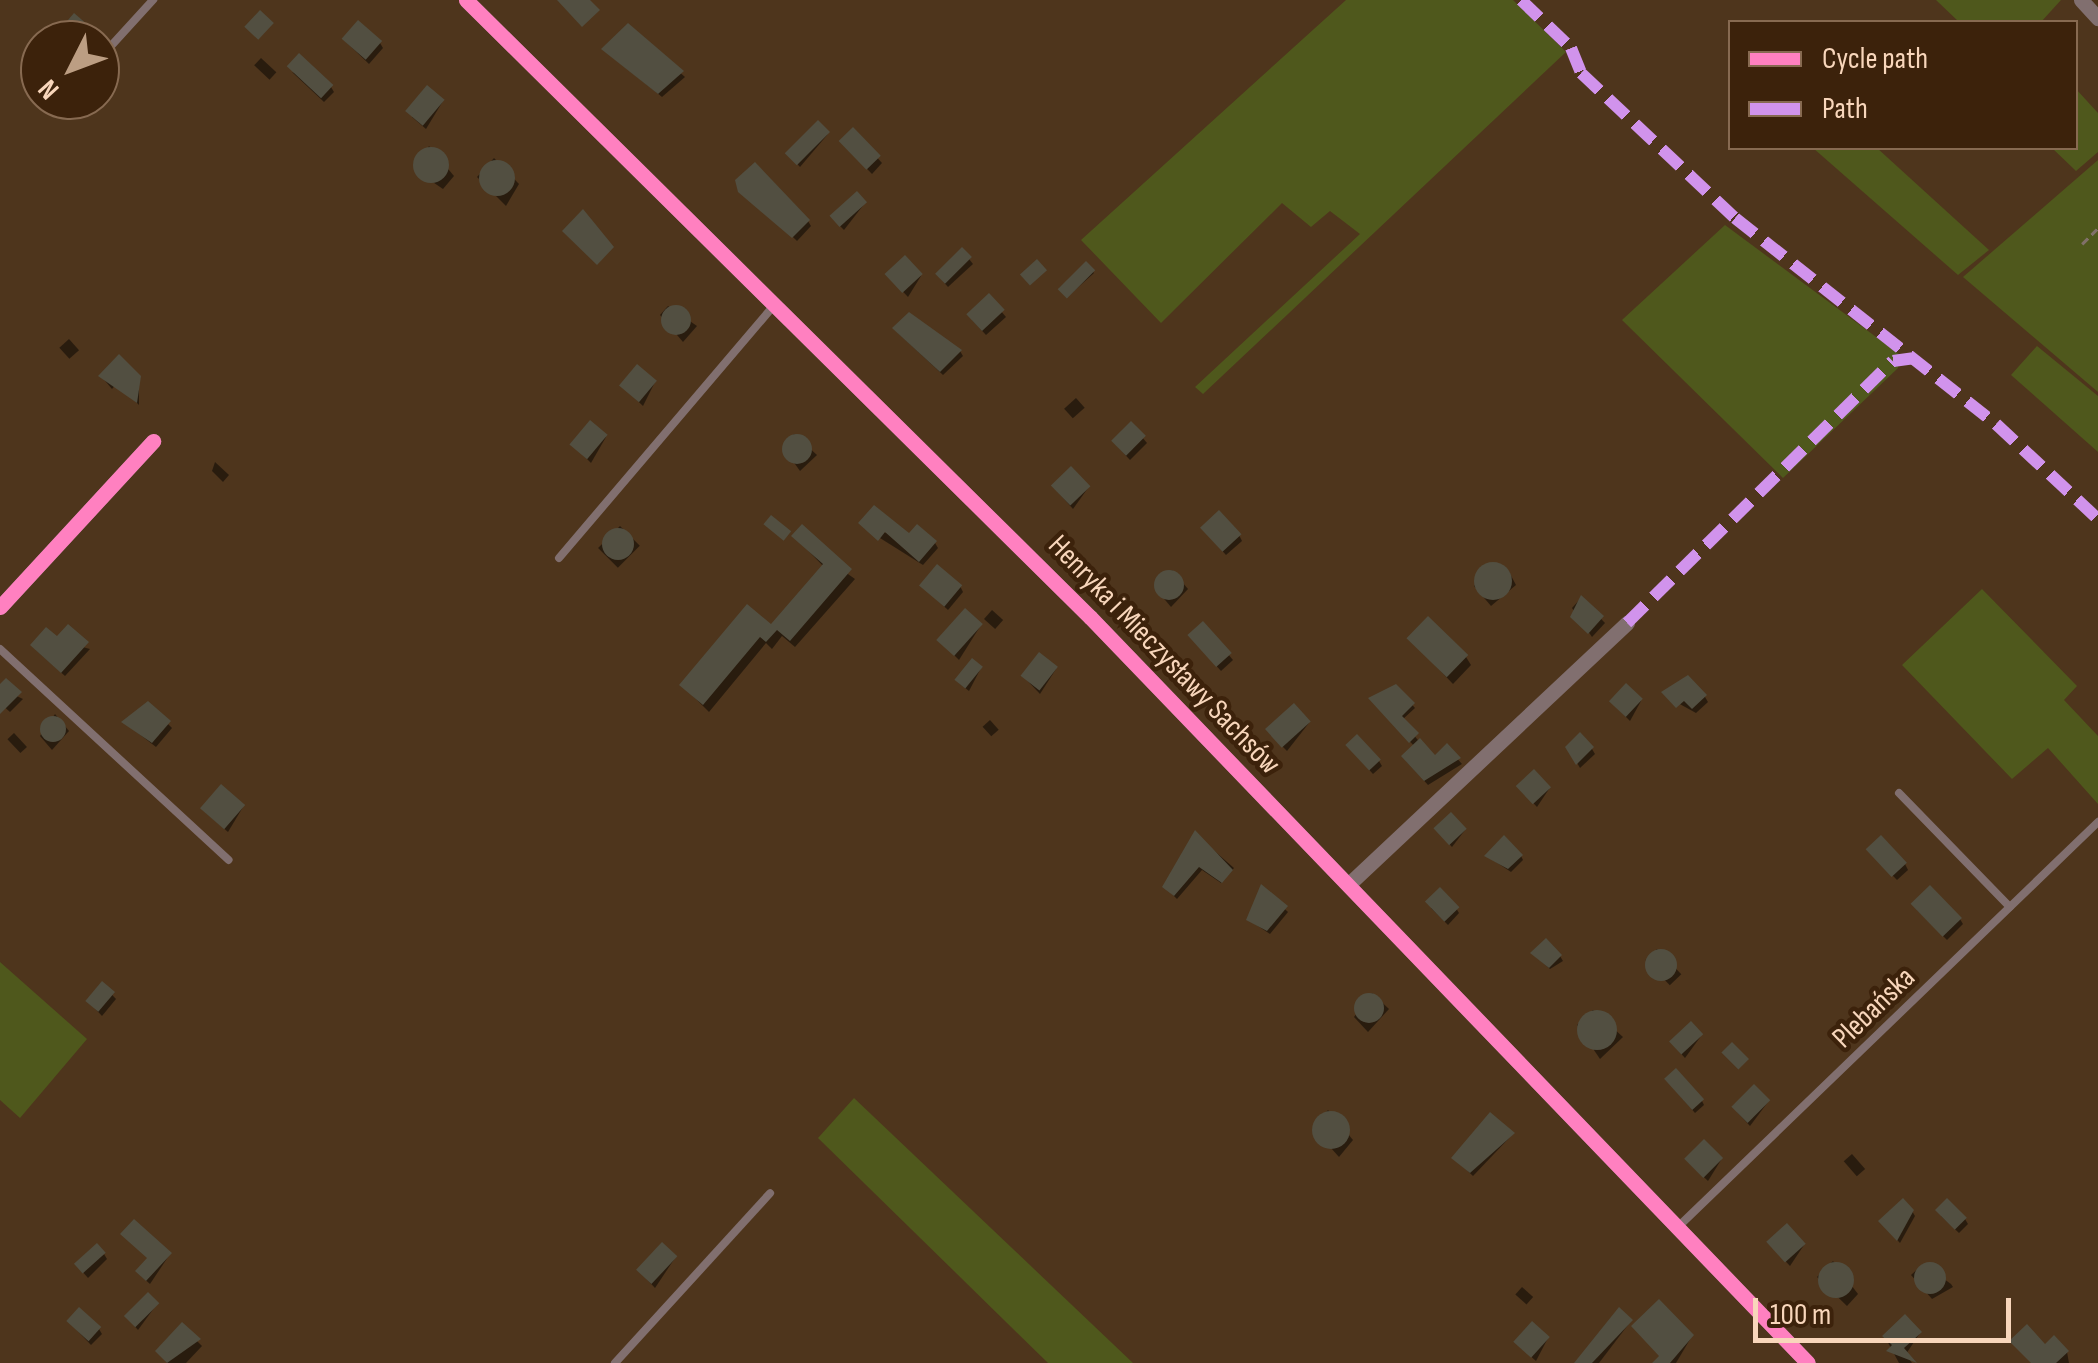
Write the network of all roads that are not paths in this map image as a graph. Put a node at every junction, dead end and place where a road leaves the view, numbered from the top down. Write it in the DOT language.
graph roads {
  1 [pos="153,0"];
  2 [pos="466,0"];
  3 [pos="2081,0"];
  4 [pos="2098,18"];
  5 [pos="120,36"];
  6 [pos="775,304"];
  7 [pos="153,441"];
  8 [pos="559,558"];
  9 [pos="0,607"];
  10 [pos="1627,623"];
  11 [pos="0,649"];
  12 [pos="1900,794"];
  13 [pos="2098,822"];
  14 [pos="229,860"];
  15 [pos="1350,883"];
  16 [pos="2010,907"];
  17 [pos="770,1193"];
  18 [pos="1680,1226"];
  19 [pos="615,1363"];
  20 [pos="1808,1363"];
  1 -- 5 [label="lane"];
  2 -- 6 [label="street, Henryka i Mieczysławy Sachsów"];
  3 -- 4 [label="street"];
  6 -- 8 [label="lane"];
  6 -- 15 [label="street, Henryka i Mieczysławy Sachsów"];
  7 -- 9 [label="street"];
  10 -- 15 [label="street"];
  11 -- 14 [label="lane"];
  12 -- 16 [label="lane"];
  13 -- 16 [label="lane, Plebańska"];
  15 -- 18 [label="street, Henryka i Mieczysławy Sachsów"];
  16 -- 18 [label="lane, Plebańska"];
  17 -- 19 [label="lane"];
  18 -- 20 [label="street, Henryka i Mieczysławy Sachsów"];
}
